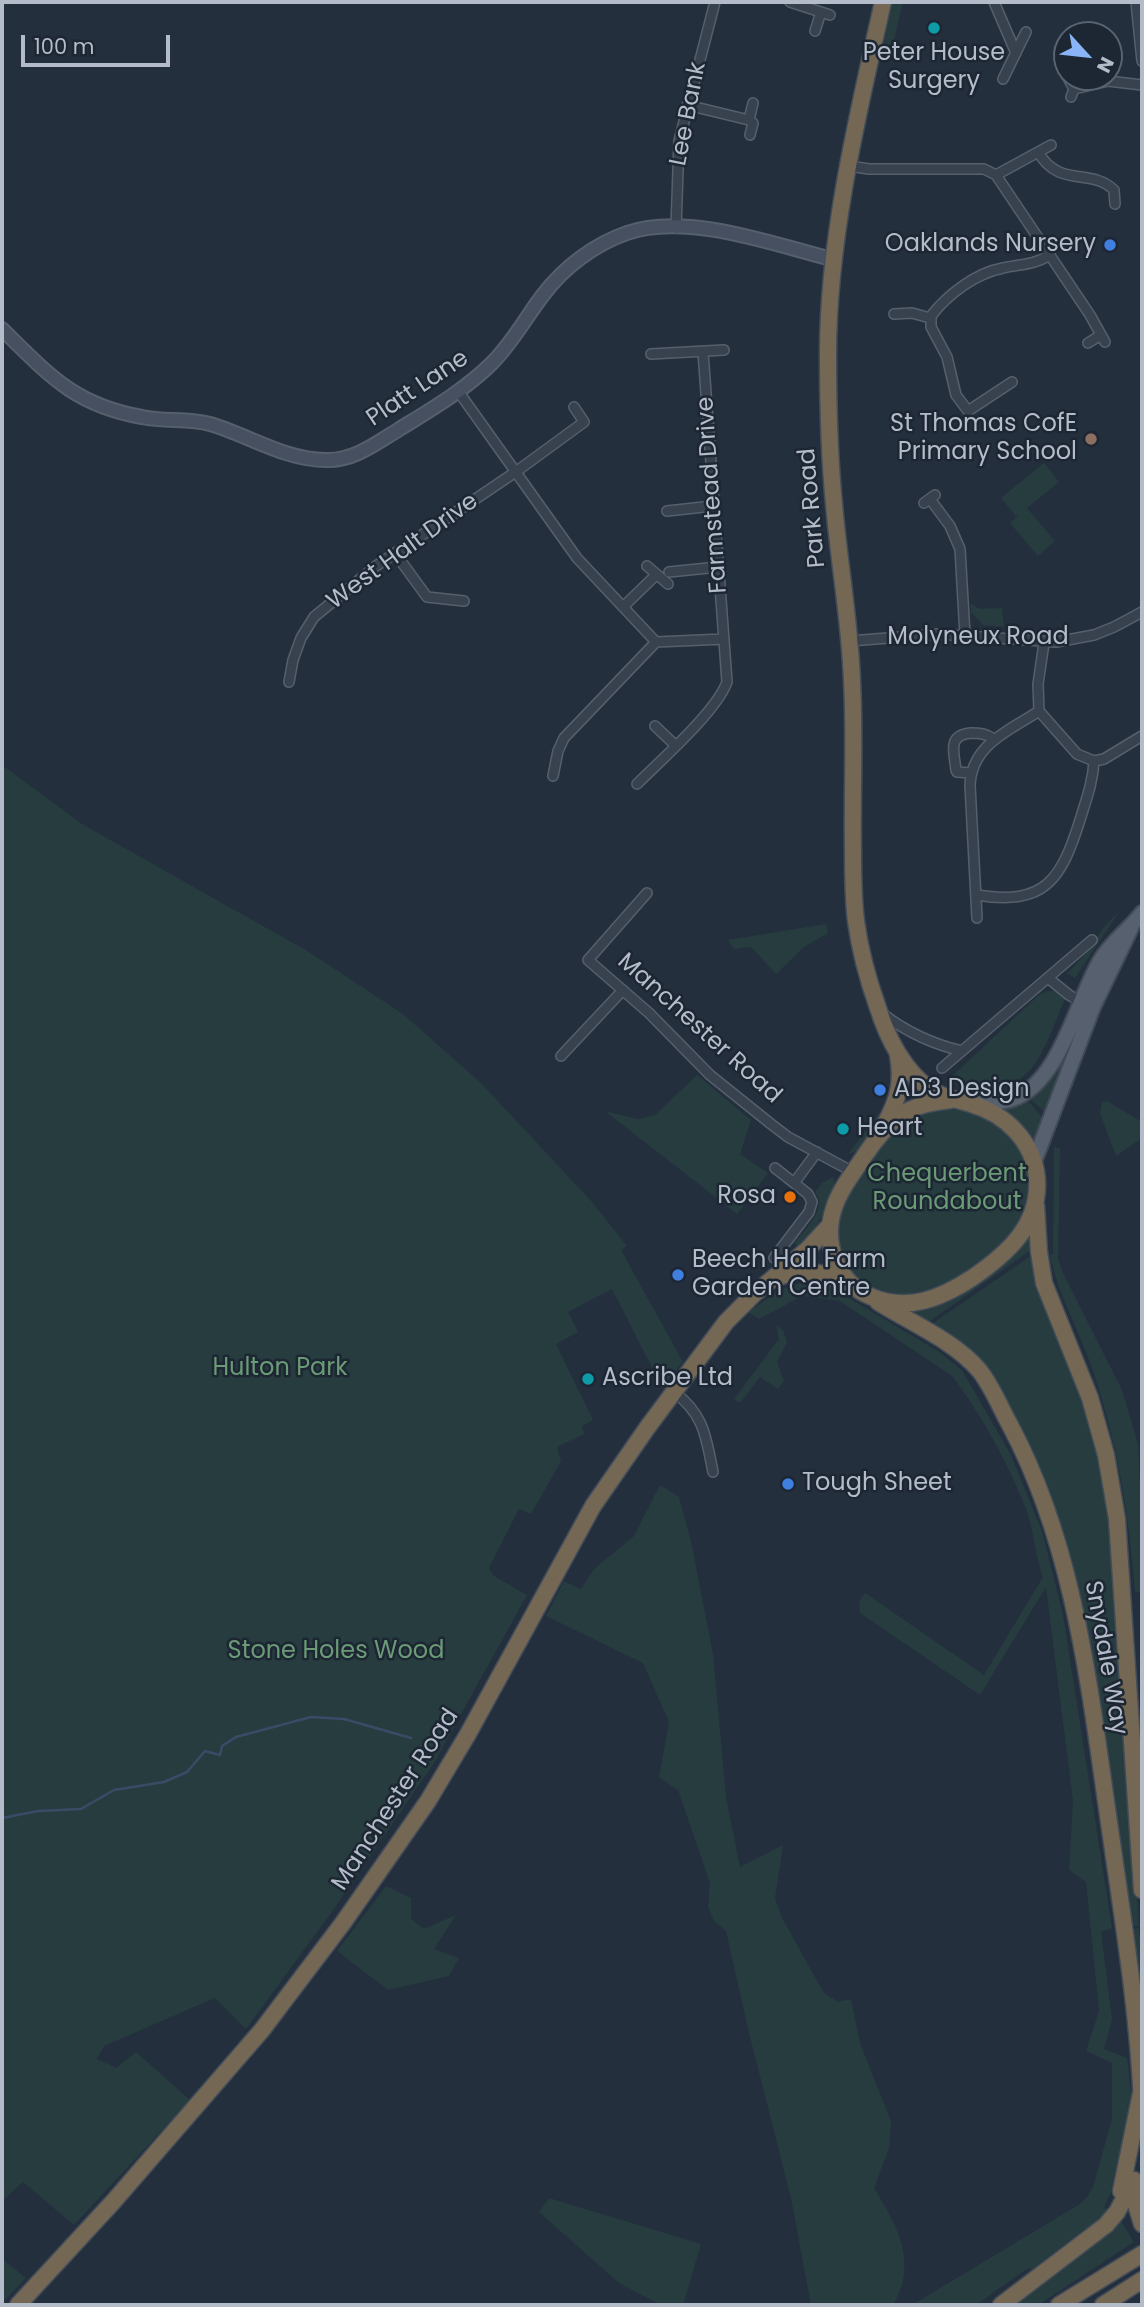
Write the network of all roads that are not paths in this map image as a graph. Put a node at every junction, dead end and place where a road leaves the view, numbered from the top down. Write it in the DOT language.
graph roads {
  1 [pos="715,2"];
  2 [pos="790,2"];
  3 [pos="883,2"];
  4 [pos="993,2"];
  5 [pos="1136,2"];
  6 [pos="815,31"];
  7 [pos="1027,32"];
  8 [pos="1016,53"];
  9 [pos="1142,61"];
  10 [pos="1003,79"];
  11 [pos="1123,82"];
  12 [pos="1142,85"];
  13 [pos="753,103"];
  14 [pos="687,105"];
  15 [pos="749,120"];
  16 [pos="750,135"];
  17 [pos="1051,145"];
  18 [pos="1038,152"];
  19 [pos="849,166"];
  20 [pos="996,175"];
  21 [pos="1115,204"];
  22 [pos="677,228"];
  23 [pos="1050,255"];
  24 [pos="835,260"];
  25 [pos="894,314"];
  26 [pos="930,318"];
  27 [pos="2,329"];
  28 [pos="1088,343"];
  29 [pos="724,351"];
  30 [pos="703,352"];
  31 [pos="651,354"];
  32 [pos="1012,382"];
  33 [pos="458,391"];
  34 [pos="574,407"];
  35 [pos="517,471"];
  36 [pos="674,498"];
  37 [pos="930,499"];
  38 [pos="713,506"];
  39 [pos="395,553"];
  40 [pos="647,566"];
  41 [pos="718,567"];
  42 [pos="669,572"];
  43 [pos="656,575"];
  44 [pos="668,584"];
  45 [pos="464,601"];
  46 [pos="623,607"];
  47 [pos="1142,612"];
  48 [pos="965,635"];
  49 [pos="724,639"];
  50 [pos="850,641"];
  51 [pos="656,642"];
  52 [pos="1044,643"];
  53 [pos="289,682"];
  54 [pos="1039,711"];
  55 [pos="655,726"];
  56 [pos="1142,736"];
  57 [pos="994,740"];
  58 [pos="675,745"];
  59 [pos="1094,761"];
  60 [pos="971,773"];
  61 [pos="553,776"];
  62 [pos="637,785"];
  63 [pos="647,893"];
  64 [pos="977,895"];
  65 [pos="977,918"];
  66 [pos="1138,918"];
  67 [pos="1092,940"];
  68 [pos="1048,978"];
  69 [pos="623,990"];
  70 [pos="1087,1004"];
  71 [pos="879,1011"];
  72 [pos="962,1051"];
  73 [pos="898,1054"];
  74 [pos="561,1056"];
  75 [pos="942,1069"];
  76 [pos="951,1100"];
  77 [pos="969,1103"];
  78 [pos="875,1141"];
  79 [pos="817,1152"];
  80 [pos="1034,1162"];
  81 [pos="775,1168"];
  82 [pos="853,1172"];
  83 [pos="794,1183"];
  84 [pos="1036,1199"];
  85 [pos="830,1225"];
  86 [pos="774,1258"];
  87 [pos="765,1285"];
  88 [pos="853,1286"];
  89 [pos="870,1296"];
  90 [pos="674,1392"];
  91 [pos="713,1472"];
  92 [pos="1142,1889"];
  93 [pos="1142,2095"];
  94 [pos="1142,2145"];
  95 [pos="1134,2180"];
  96 [pos="1142,2224"];
  97 [pos="1095,2232"];
  98 [pos="1142,2254"];
  99 [pos="1139,2282"];
  100 [pos="18,2305"];
  101 [pos="1001,2305"];
  102 [pos="1059,2305"];
  103 [pos="1103,2305"];
  1 -- 14 [label="street, Lee Bank"];
  2 -- 6 [label="street"];
  3 -- 19 [label="highway, Park Road"];
  4 -- 8 [label="street"];
  5 -- 9 [label="street"];
  7 -- 8 [label="street"];
  8 -- 10 [label="street"];
  11 -- 12 [label="street"];
  13 -- 15 [label="street"];
  14 -- 15 [label="street"];
  14 -- 22 [label="street, Lee Bank"];
  15 -- 16 [label="street"];
  17 -- 18 [label="street"];
  18 -- 20 [label="street"];
  18 -- 21 [label="street"];
  19 -- 20 [label="street"];
  19 -- 24 [label="highway, Park Road"];
  20 -- 23 [label="street"];
  22 -- 24 [label="street, Platt Lane"];
  22 -- 33 [label="street, Platt Lane"];
  23 -- 26 [label="street"];
  23 -- 28 [label="street"];
  24 -- 50 [label="highway, Park Road"];
  25 -- 26 [label="street"];
  26 -- 32 [label="street"];
  27 -- 33 [label="street, Platt Lane"];
  29 -- 30 [label="street"];
  30 -- 31 [label="street"];
  30 -- 38 [label="street, Farmstead Drive"];
  33 -- 35 [label="street"];
  34 -- 35 [label="street, West Halt Drive"];
  35 -- 39 [label="street, West Halt Drive"];
  35 -- 46 [label="street"];
  36 -- 38 [label="street"];
  37 -- 48 [label="street"];
  38 -- 41 [label="street, Farmstead Drive"];
  39 -- 45 [label="street"];
  39 -- 53 [label="street, West Halt Drive"];
  40 -- 43 [label="street"];
  41 -- 42 [label="street"];
  41 -- 49 [label="street, Farmstead Drive"];
  43 -- 44 [label="street"];
  43 -- 46 [label="street"];
  46 -- 51 [label="street"];
  47 -- 52 [label="street, Molyneux Road"];
  48 -- 50 [label="street, Molyneux Road"];
  48 -- 52 [label="street, Molyneux Road"];
  49 -- 51 [label="street"];
  49 -- 58 [label="street, Farmstead Drive"];
  50 -- 71 [label="highway, Park Road"];
  51 -- 61 [label="street"];
  52 -- 54 [label="street"];
  54 -- 57 [label="street"];
  54 -- 59 [label="street"];
  55 -- 58 [label="street"];
  56 -- 59 [label="street"];
  57 -- 60 [label="street"];
  57 -- 60 [label="street"];
  58 -- 62 [label="street, Farmstead Drive"];
  59 -- 64 [label="street"];
  60 -- 64 [label="street"];
  63 -- 69 [label="street, Manchester Road"];
  64 -- 65 [label="street"];
  66 -- 70 [label="main road"];
  67 -- 68 [label="street"];
  68 -- 70 [label="street"];
  68 -- 72 [label="street"];
  69 -- 74 [label="street"];
  69 -- 79 [label="street, Manchester Road"];
  70 -- 77 [label="main road"];
  70 -- 80 [label="main road"];
  71 -- 72 [label="street"];
  71 -- 73 [label="highway, Park Road"];
  72 -- 75 [label="street"];
  73 -- 76 [label="highway, Park Road"];
  73 -- 78 [label="highway, Park Road"];
  76 -- 77 [label="highway"];
  76 -- 78 [label="highway"];
  77 -- 80 [label="highway"];
  78 -- 82 [label="highway"];
  79 -- 82 [label="street, Manchester Road"];
  79 -- 83 [label="street"];
  80 -- 84 [label="highway"];
  81 -- 83 [label="street"];
  82 -- 85 [label="highway"];
  83 -- 86 [label="street"];
  84 -- 89 [label="highway"];
  84 -- 92 [label="highway, Snydale Way"];
  85 -- 87 [label="highway, Manchester Road"];
  85 -- 88 [label="highway"];
  87 -- 88 [label="highway, Manchester Road"];
  87 -- 90 [label="highway, Manchester Road"];
  88 -- 89 [label="highway"];
  89 -- 93 [label="highway, Snydale Way"];
  90 -- 91 [label="street"];
  90 -- 100 [label="highway, Manchester Road"];
  93 -- 97 [label="highway, Snydale Way"];
  94 -- 95 [label="highway"];
  95 -- 96 [label="highway"];
  95 -- 97 [label="highway"];
  97 -- 101 [label="highway"];
  98 -- 102 [label="highway"];
  99 -- 103 [label="highway"];
}
